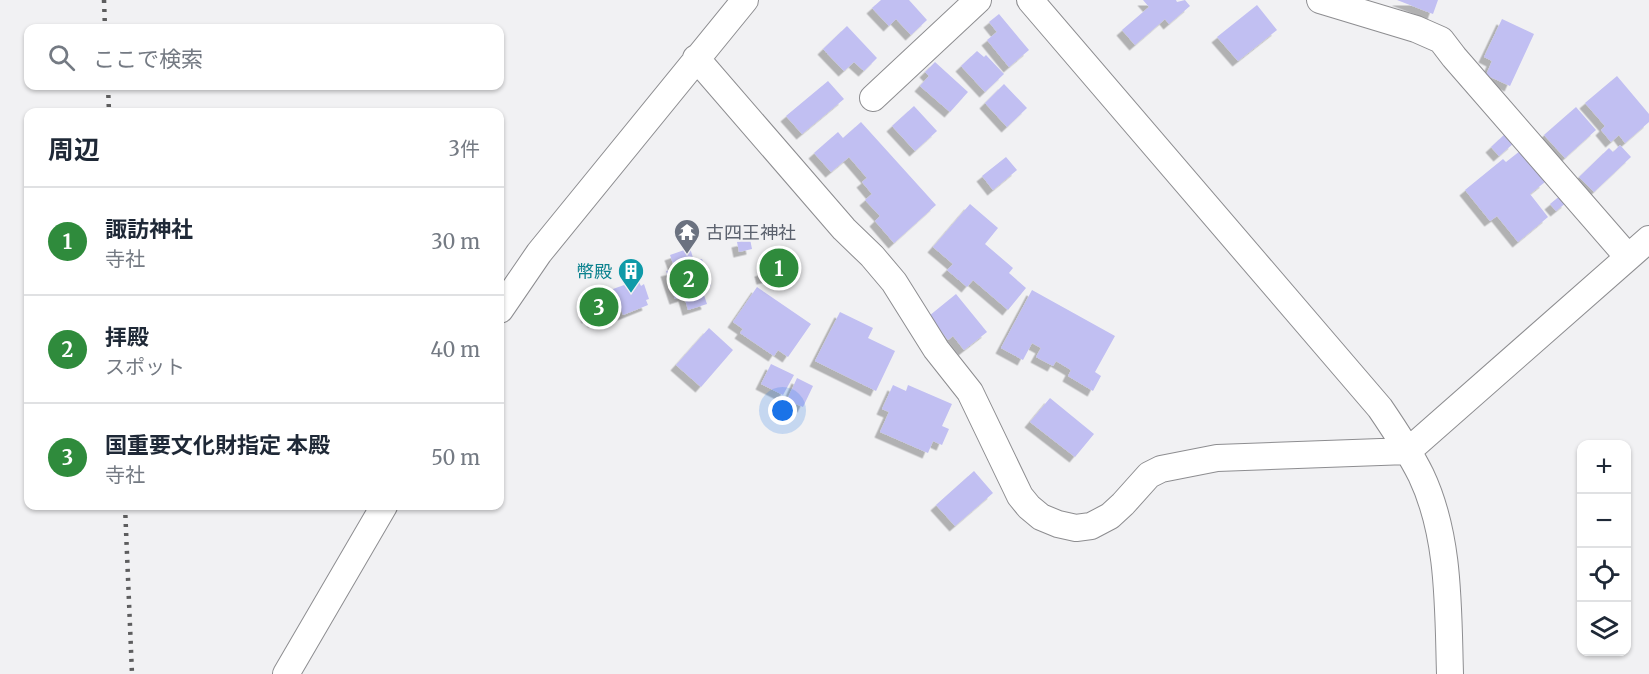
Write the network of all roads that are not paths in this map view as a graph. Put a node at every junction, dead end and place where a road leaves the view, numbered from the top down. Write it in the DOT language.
graph roads {
  1 [pos="745,0"];
  2 [pos="978,0"];
  3 [pos="1030,0"];
  4 [pos="1320,0"];
  5 [pos="696,58"];
  6 [pos="873,98"];
  7 [pos="1649,239"];
  8 [pos="1628,257"];
  9 [pos="504,304"];
  10 [pos="1408,451"];
  11 [pos="382,510"];
  12 [pos="286,674"];
  13 [pos="1449,674"];
  1 -- 5 [label="street"];
  2 -- 6 [label="street"];
  3 -- 10 [label="street"];
  4 -- 8 [label="street"];
  5 -- 9 [label="street"];
  5 -- 10 [label="street"];
  7 -- 8 [label="street"];
  8 -- 10 [label="street"];
  10 -- 13 [label="street"];
  11 -- 12 [label="street"];
}
